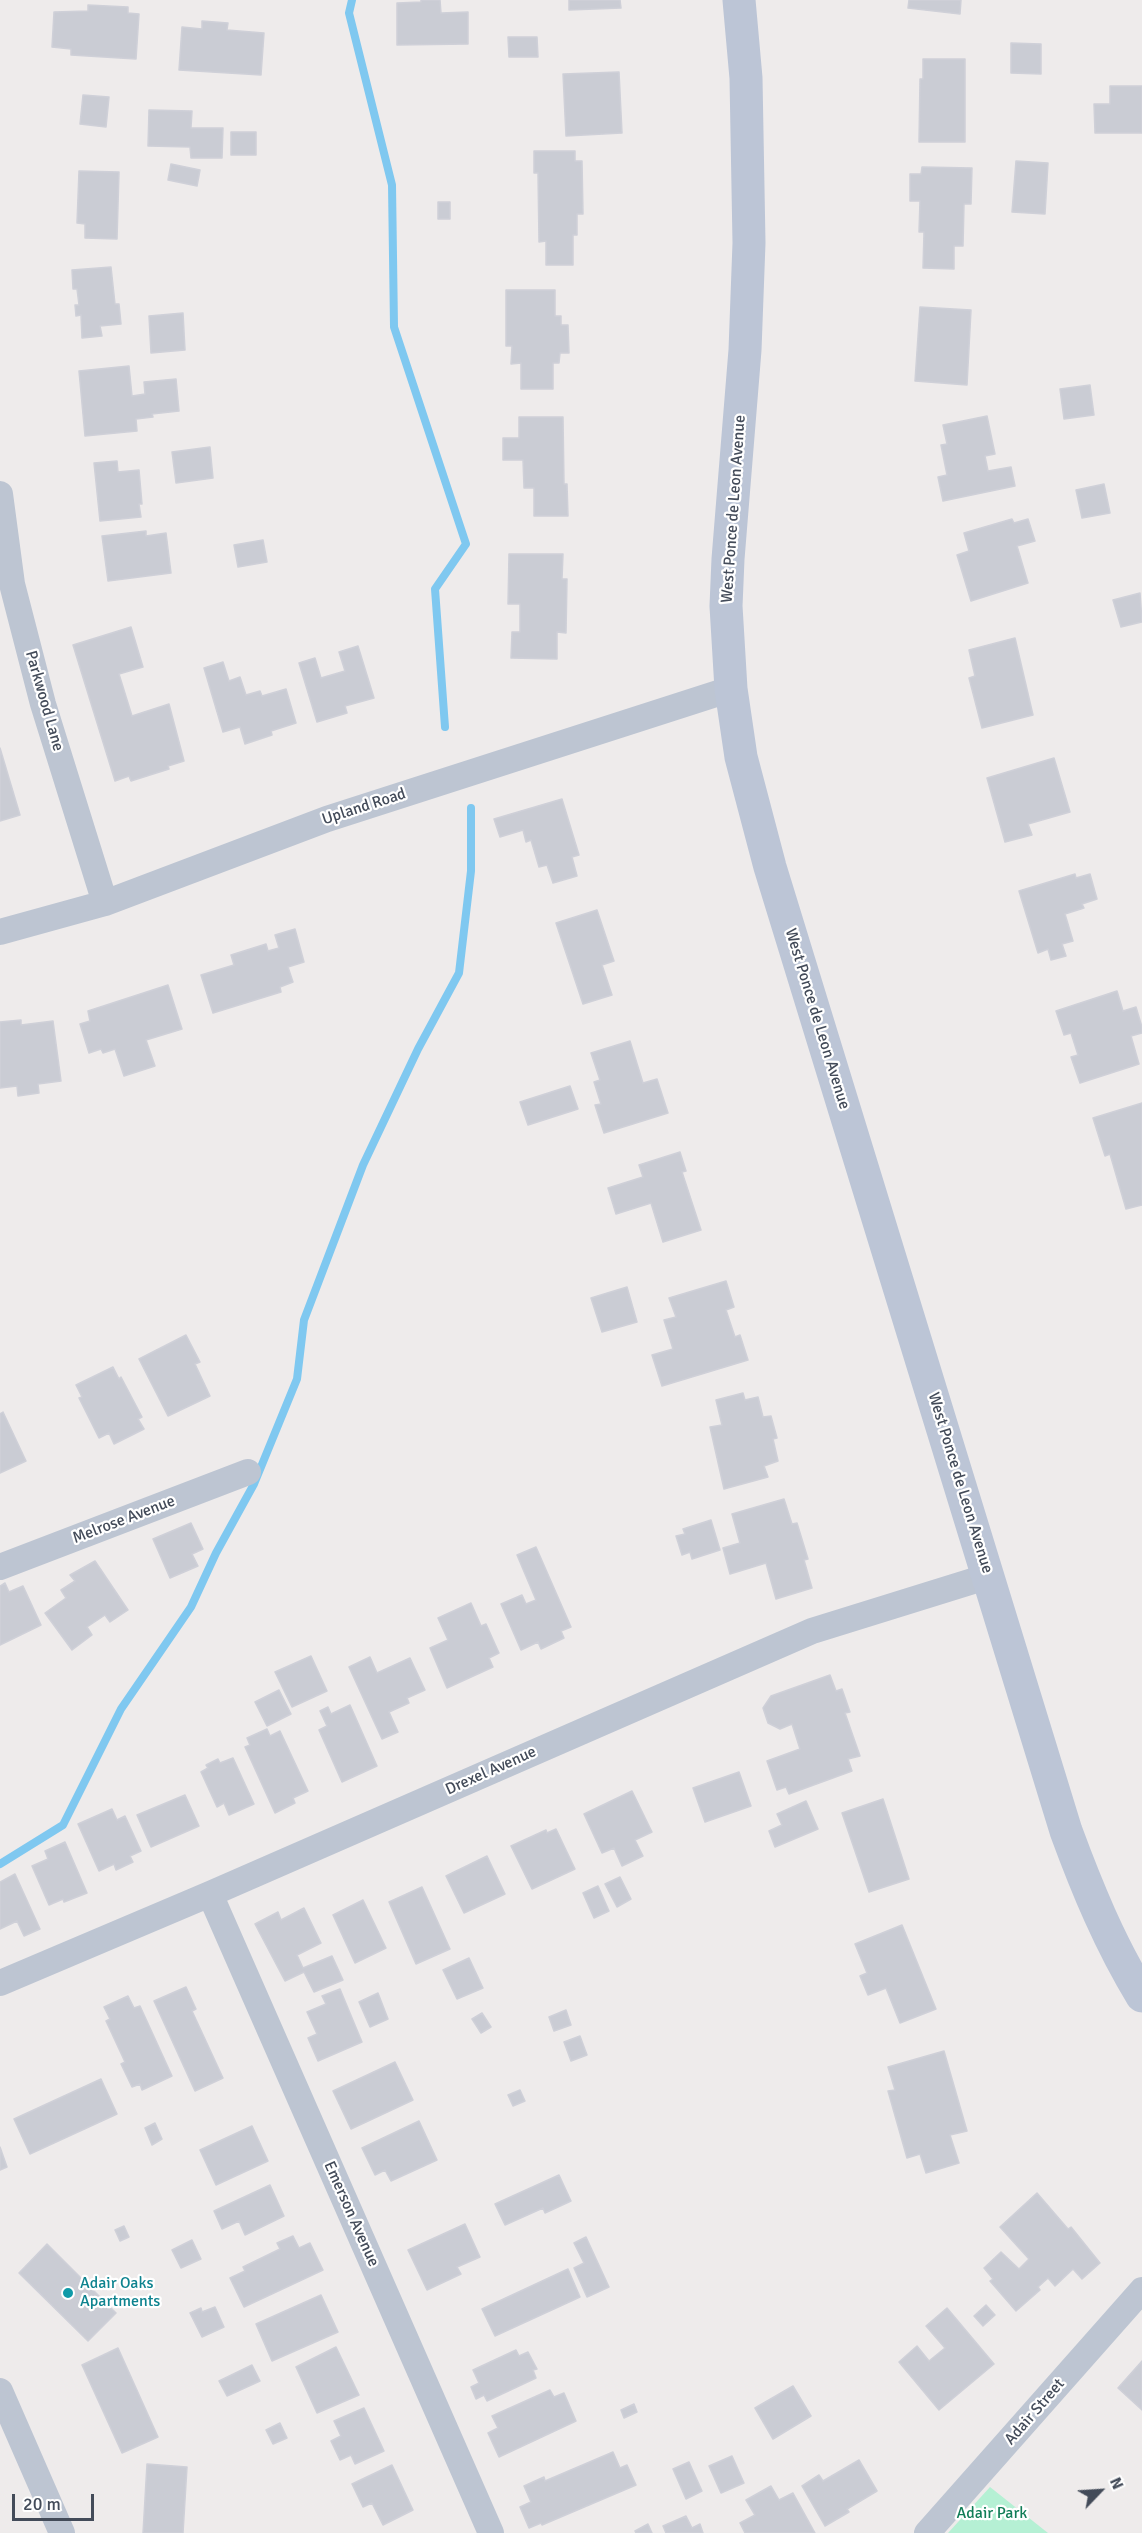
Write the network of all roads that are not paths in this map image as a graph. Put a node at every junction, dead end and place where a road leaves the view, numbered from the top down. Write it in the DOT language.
graph roads {
  1 [pos="739,0"];
  2 [pos="0,494"];
  3 [pos="731,689"];
  4 [pos="105,903"];
  5 [pos="0,932"];
  6 [pos="248,1472"];
  7 [pos="0,1567"];
  8 [pos="989,1576"];
  9 [pos="210,1894"];
  10 [pos="0,1983"];
  11 [pos="1142,1996"];
  12 [pos="1142,2290"];
  13 [pos="0,2391"];
  14 [pos="62,2533"];
  15 [pos="491,2533"];
  16 [pos="927,2533"];
  1 -- 3 [label="main road, West Ponce de Leon Avenue"];
  2 -- 4 [label="street, Parkwood Lane"];
  3 -- 4 [label="street, Upland Road"];
  3 -- 8 [label="main road, West Ponce de Leon Avenue"];
  4 -- 5 [label="street, Upland Road"];
  6 -- 7 [label="street, Melrose Avenue"];
  8 -- 9 [label="street, Drexel Avenue"];
  8 -- 11 [label="main road, West Ponce de Leon Avenue"];
  9 -- 10 [label="street, Drexel Avenue"];
  9 -- 15 [label="street, Emerson Avenue"];
  12 -- 16 [label="street, Adair Street"];
  13 -- 14 [label="street"];
}
